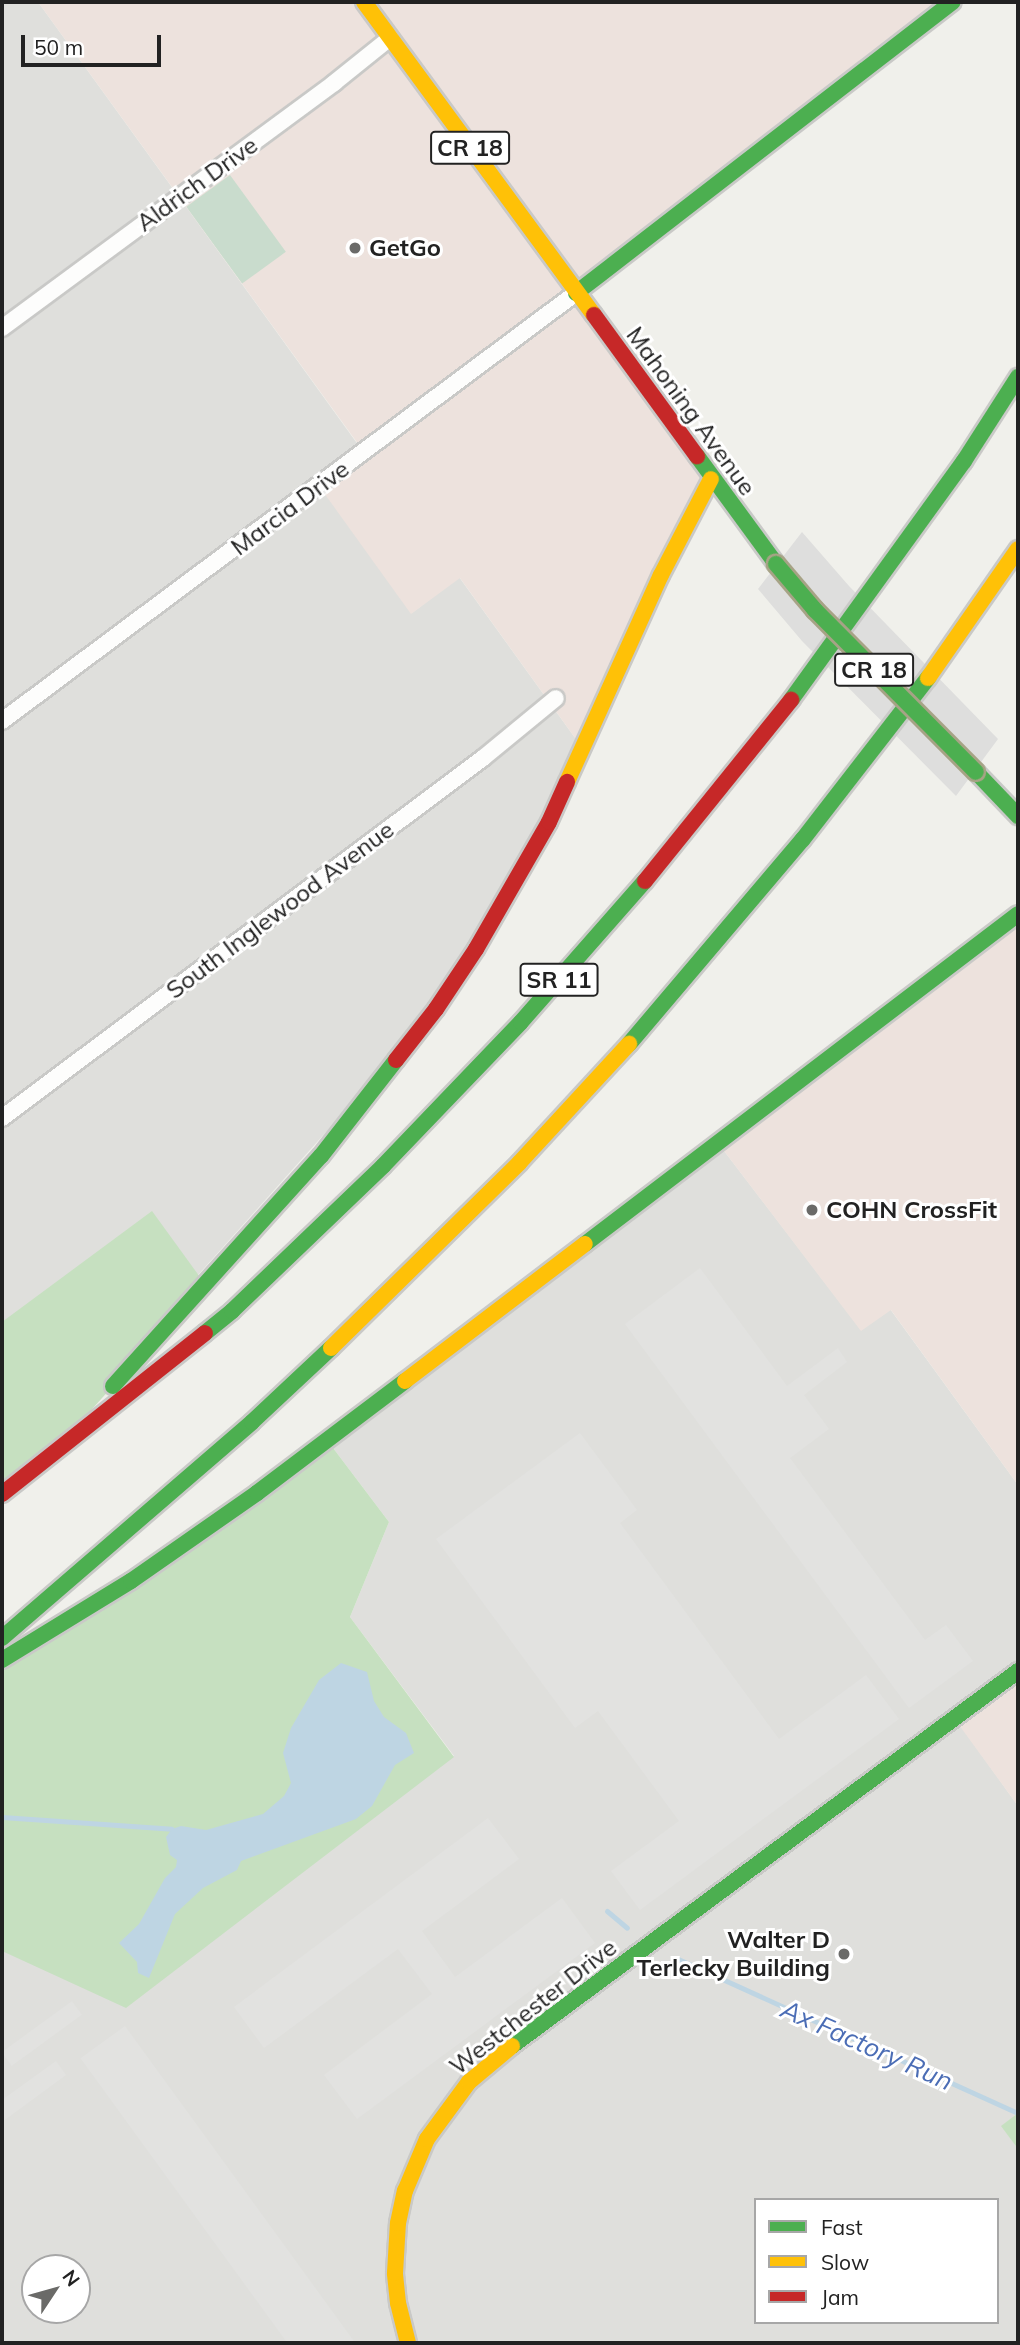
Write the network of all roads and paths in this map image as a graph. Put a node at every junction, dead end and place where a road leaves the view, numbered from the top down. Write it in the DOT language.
graph roads {
  1 [pos="364,2"];
  2 [pos="953,2"];
  3 [pos="390,38"];
  4 [pos="576,293"];
  5 [pos="2,328"];
  6 [pos="1018,377"];
  7 [pos="711,479"];
  8 [pos="1018,549"];
  9 [pos="556,698"];
  10 [pos="2,721"];
  11 [pos="1018,817"];
  12 [pos="1018,914"];
  13 [pos="2,1118"];
  14 [pos="56,1449"];
  15 [pos="2,1494"];
  16 [pos="2,1638"];
  17 [pos="2,1660"];
  18 [pos="1018,1671"];
  19 [pos="408,2343"];
  1 -- 3 [label="main road, Mahoning Avenue / CR 18"];
  2 -- 4 [label="main road"];
  3 -- 4 [label="main road, Mahoning Avenue / CR 18"];
  3 -- 5 [label="street, Aldrich Drive"];
  4 -- 7 [label="main road, Mahoning Avenue / CR 18"];
  4 -- 10 [label="street, Marcia Drive"];
  6 -- 14 [label="main road, SR 11"];
  7 -- 11 [label="main road, Mahoning Avenue / CR 18, bridge"];
  7 -- 14 [label="main road"];
  8 -- 16 [label="main road"];
  9 -- 13 [label="street, South Inglewood Avenue"];
  12 -- 17 [label="main road"];
  14 -- 15 [label="main road, SR 11"];
  18 -- 19 [label="main road, Westchester Drive"];
}
